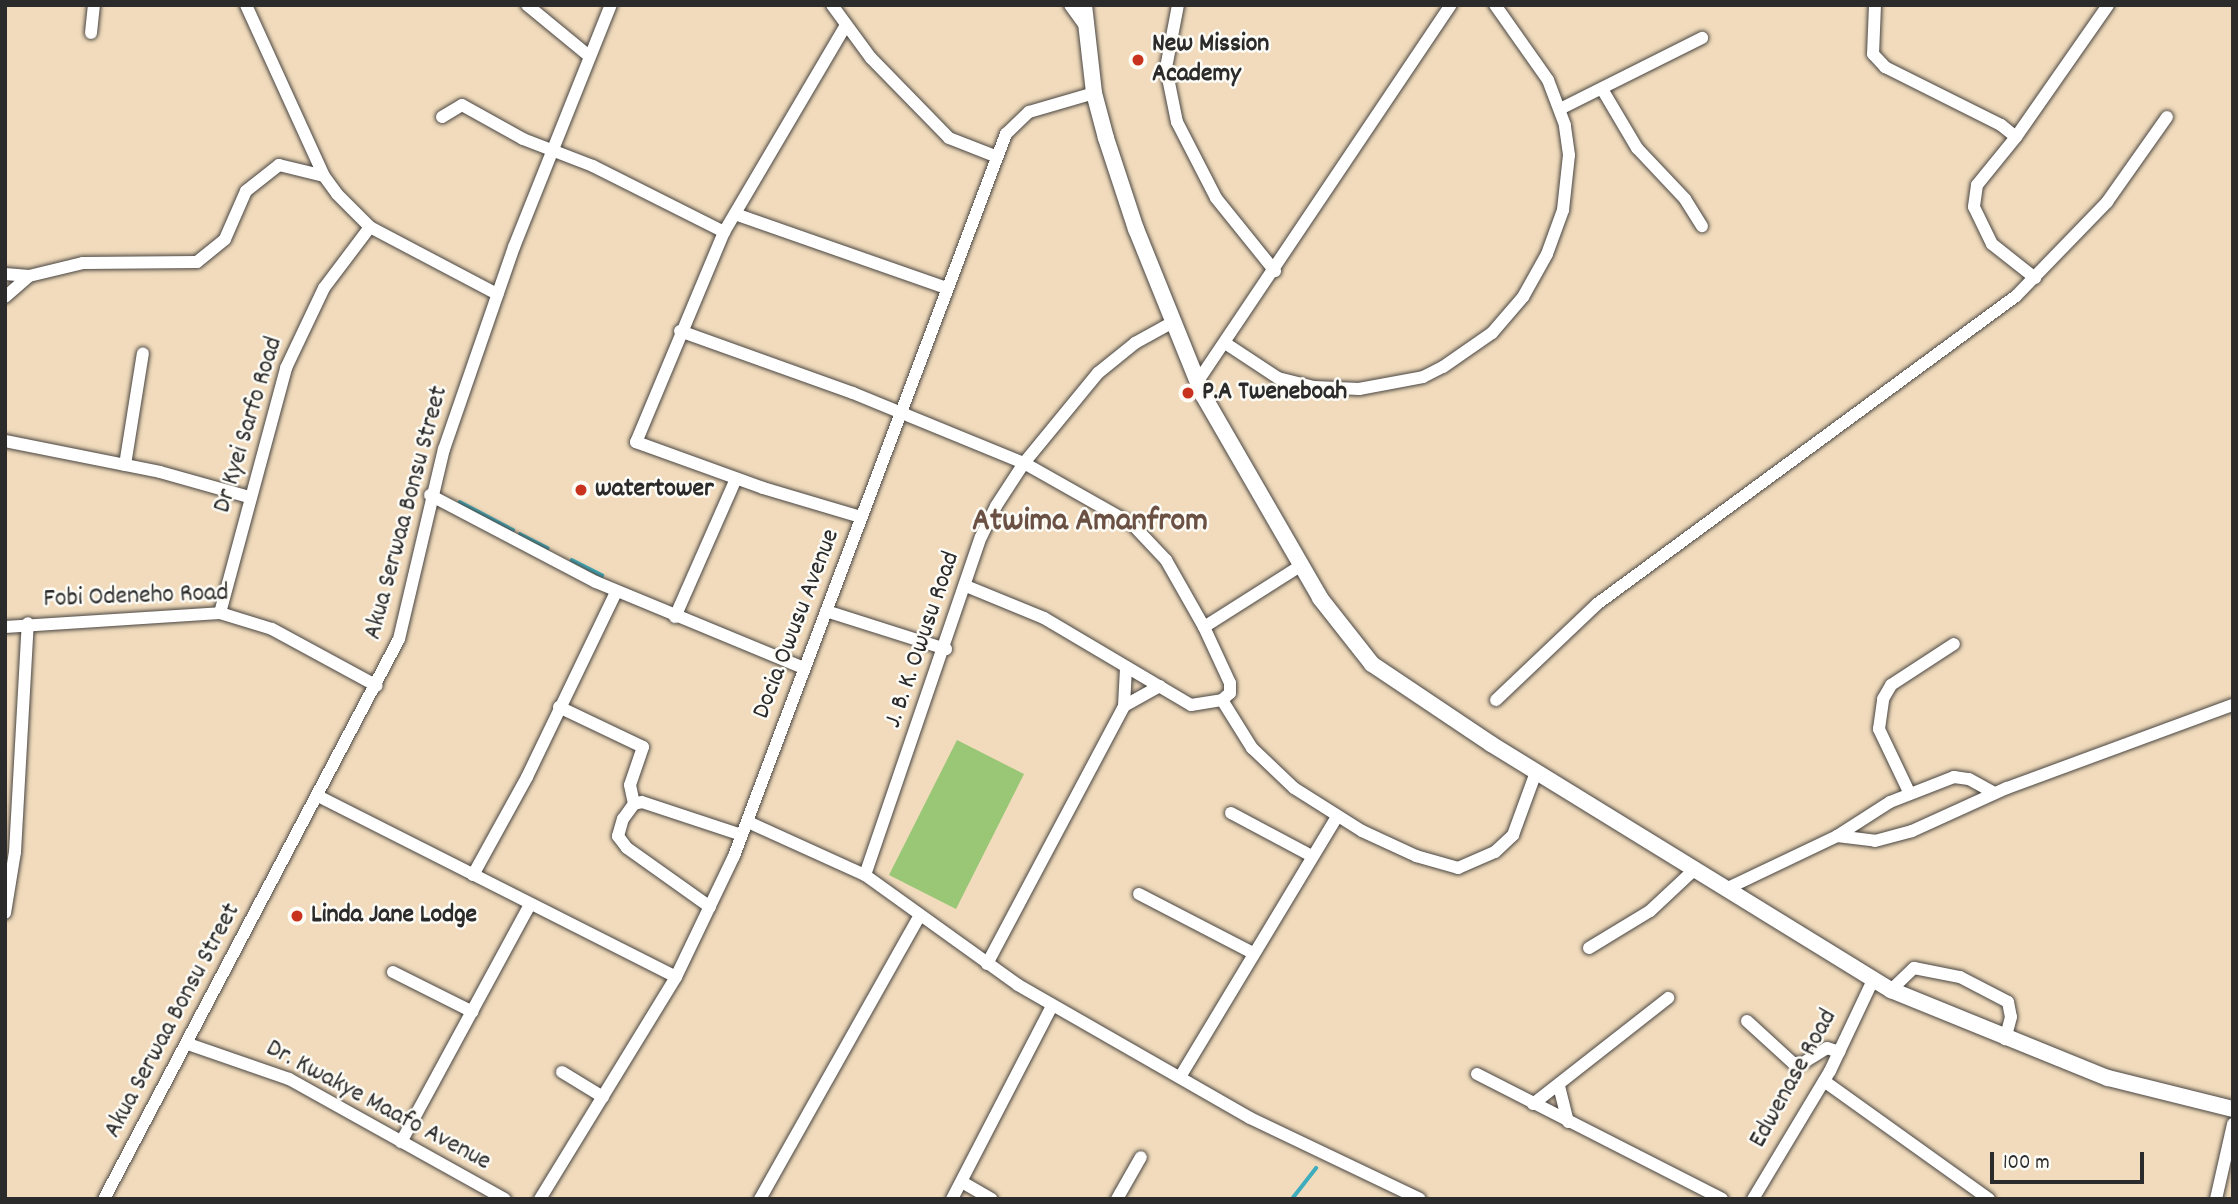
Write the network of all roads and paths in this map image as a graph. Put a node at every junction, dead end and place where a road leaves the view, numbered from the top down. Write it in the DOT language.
graph roads {
  1 [pos="94,5"];
  2 [pos="246,5"];
  3 [pos="527,5"];
  4 [pos="611,5"];
  5 [pos="832,5"];
  6 [pos="1070,5"];
  7 [pos="1084,5"];
  8 [pos="1178,5"];
  9 [pos="1451,5"];
  10 [pos="1495,5"];
  11 [pos="1875,5"];
  12 [pos="2108,5"];
  13 [pos="1084,24"];
  14 [pos="846,25"];
  15 [pos="91,33"];
  16 [pos="1702,38"];
  17 [pos="589,55"];
  18 [pos="1602,89"];
  19 [pos="1094,93"];
  20 [pos="1560,109"];
  21 [pos="442,117"];
  22 [pos="2167,117"];
  23 [pos="2016,137"];
  24 [pos="552,148"];
  25 [pos="995,156"];
  26 [pos="324,176"];
  27 [pos="735,214"];
  28 [pos="1702,226"];
  29 [pos="370,227"];
  30 [pos="724,232"];
  31 [pos="1275,271"];
  32 [pos="5,274"];
  33 [pos="29,276"];
  34 [pos="2035,278"];
  35 [pos="946,288"];
  36 [pos="497,294"];
  37 [pos="5,298"];
  38 [pos="1173,322"];
  39 [pos="680,331"];
  40 [pos="1225,343"];
  41 [pos="143,353"];
  42 [pos="1198,381"];
  43 [pos="900,411"];
  44 [pos="5,440"];
  45 [pos="1024,463"];
  46 [pos="125,465"];
  47 [pos="736,479"];
  48 [pos="430,495"];
  49 [pos="249,497"];
  50 [pos="862,517"];
  51 [pos="1300,566"];
  52 [pos="966,586"];
  53 [pos="616,592"];
  54 [pos="826,611"];
  55 [pos="220,613"];
  56 [pos="675,617"];
  57 [pos="28,623"];
  58 [pos="1204,626"];
  59 [pos="5,627"];
  60 [pos="1954,644"];
  61 [pos="946,649"];
  62 [pos="1126,667"];
  63 [pos="804,668"];
  64 [pos="377,686"];
  65 [pos="1160,687"];
  66 [pos="1496,699"];
  67 [pos="1222,701"];
  68 [pos="2233,705"];
  69 [pos="1124,706"];
  70 [pos="559,707"];
  71 [pos="1536,772"];
  72 [pos="1909,792"];
  73 [pos="1994,793"];
  74 [pos="318,796"];
  75 [pos="634,804"];
  76 [pos="1231,813"];
  77 [pos="1336,818"];
  78 [pos="748,821"];
  79 [pos="742,835"];
  80 [pos="1837,836"];
  81 [pos="1312,856"];
  82 [pos="1695,869"];
  83 [pos="472,875"];
  84 [pos="865,875"];
  85 [pos="1726,888"];
  86 [pos="1139,894"];
  87 [pos="530,904"];
  88 [pos="710,907"];
  89 [pos="5,913"];
  90 [pos="919,917"];
  91 [pos="1589,948"];
  92 [pos="1253,953"];
  93 [pos="987,964"];
  94 [pos="393,972"];
  95 [pos="676,977"];
  96 [pos="1873,980"];
  97 [pos="1891,990"];
  98 [pos="1668,998"];
  99 [pos="1052,1006"];
  100 [pos="473,1012"];
  101 [pos="1747,1021"];
  102 [pos="2005,1039"];
  103 [pos="188,1044"];
  104 [pos="1839,1052"];
  105 [pos="562,1072"];
  106 [pos="1477,1074"];
  107 [pos="1180,1077"];
  108 [pos="1824,1081"];
  109 [pos="1559,1086"];
  110 [pos="603,1097"];
  111 [pos="1533,1104"];
  112 [pos="2233,1109"];
  113 [pos="1568,1122"];
  114 [pos="2233,1124"];
  115 [pos="401,1142"];
  116 [pos="1141,1157"];
  117 [pos="962,1182"];
  118 [pos="1403,1195"];
  119 [pos="104,1199"];
  120 [pos="505,1199"];
  121 [pos="540,1199"];
  122 [pos="760,1199"];
  123 [pos="952,1199"];
  124 [pos="991,1199"];
  125 [pos="1117,1199"];
  126 [pos="1420,1199"];
  127 [pos="1722,1199"];
  128 [pos="1753,1199"];
  129 [pos="1989,1199"];
  130 [pos="2216,1199"];
  1 -- 15 [label="street"];
  2 -- 26 [label="street"];
  3 -- 17 [label="street"];
  4 -- 17 [label="street, Akua Serwaa Bonsu Street"];
  5 -- 14 [label="street"];
  6 -- 13 [label="street"];
  7 -- 13 [label="street"];
  8 -- 31 [label="street"];
  9 -- 31 [label="street"];
  10 -- 20 [label="street"];
  11 -- 23 [label="street"];
  12 -- 23 [label="street"];
  13 -- 19 [label="street"];
  14 -- 25 [label="street"];
  14 -- 27 [label="street"];
  16 -- 18 [label="street"];
  17 -- 24 [label="street, Akua Serwaa Bonsu Street"];
  18 -- 20 [label="street"];
  18 -- 28 [label="street"];
  19 -- 25 [label="street, Docia Owusu Avenue"];
  19 -- 38 [label="street"];
  20 -- 40 [label="street"];
  21 -- 24 [label="street"];
  22 -- 34 [label="street"];
  23 -- 34 [label="street"];
  24 -- 30 [label="street"];
  24 -- 36 [label="street, Akua Serwaa Bonsu Street"];
  25 -- 35 [label="street, Docia Owusu Avenue"];
  26 -- 29 [label="street"];
  26 -- 33 [label="street"];
  27 -- 30 [label="street"];
  27 -- 35 [label="street"];
  29 -- 36 [label="street"];
  29 -- 49 [label="street, Dr Kyei Sarfo Road"];
  30 -- 39 [label="street"];
  31 -- 40 [label="street"];
  32 -- 33 [label="street"];
  33 -- 37 [label="street"];
  34 -- 66 [label="street"];
  35 -- 43 [label="street, Docia Owusu Avenue"];
  36 -- 48 [label="street, Akua Serwaa Bonsu Street"];
  38 -- 42 [label="street"];
  38 -- 45 [label="street, J. B. K. Owusu Road"];
  39 -- 43 [label="street"];
  39 -- 47 [label="street"];
  40 -- 42 [label="street"];
  41 -- 46 [label="street"];
  42 -- 51 [label="street"];
  43 -- 45 [label="street"];
  43 -- 50 [label="street, Docia Owusu Avenue"];
  44 -- 46 [label="street"];
  45 -- 52 [label="street, J. B. K. Owusu Road"];
  45 -- 58 [label="street"];
  46 -- 49 [label="street"];
  47 -- 50 [label="street"];
  47 -- 56 [label="street"];
  48 -- 53 [label="street"];
  48 -- 64 [label="street, Akua Serwaa Bonsu Street"];
  49 -- 55 [label="street, Dr Kyei Sarfo Road"];
  50 -- 54 [label="street, Docia Owusu Avenue"];
  51 -- 58 [label="street"];
  51 -- 71 [label="street"];
  52 -- 61 [label="street, J. B. K. Owusu Road"];
  52 -- 62 [label="street"];
  53 -- 56 [label="street"];
  53 -- 70 [label="street"];
  54 -- 61 [label="street"];
  54 -- 63 [label="street, Docia Owusu Avenue"];
  55 -- 57 [label="street, Fobi Odeneho Road"];
  55 -- 64 [label="street, Fobi Odeneho Road"];
  56 -- 63 [label="street"];
  57 -- 59 [label="street, Fobi Odeneho Road"];
  57 -- 89 [label="street"];
  58 -- 67 [label="street"];
  60 -- 72 [label="street"];
  61 -- 84 [label="street, J. B. K. Owusu Road"];
  62 -- 65 [label="street"];
  62 -- 69 [label="street"];
  63 -- 78 [label="street, Docia Owusu Avenue"];
  64 -- 74 [label="street, Akua Serwaa Bonsu Street"];
  65 -- 67 [label="street"];
  65 -- 69 [label="street"];
  67 -- 77 [label="street"];
  68 -- 73 [label="street"];
  69 -- 93 [label="street"];
  70 -- 75 [label="street"];
  70 -- 83 [label="street"];
  71 -- 77 [label="street"];
  71 -- 82 [label="street"];
  72 -- 73 [label="street"];
  72 -- 80 [label="street"];
  73 -- 80 [label="street"];
  74 -- 83 [label="street"];
  74 -- 103 [label="street, Akua Serwaa Bonsu Street"];
  75 -- 79 [label="street"];
  75 -- 88 [label="street"];
  76 -- 81 [label="street"];
  77 -- 81 [label="street"];
  78 -- 79 [label="street, Docia Owusu Avenue"];
  78 -- 84 [label="street"];
  79 -- 88 [label="street, Docia Owusu Avenue"];
  80 -- 85 [label="street"];
  81 -- 92 [label="street"];
  82 -- 85 [label="street"];
  82 -- 91 [label="street"];
  83 -- 87 [label="street"];
  84 -- 90 [label="street"];
  85 -- 96 [label="street"];
  86 -- 92 [label="street"];
  87 -- 95 [label="street"];
  87 -- 100 [label="street"];
  88 -- 95 [label="street, Docia Owusu Avenue"];
  90 -- 93 [label="street"];
  90 -- 122 [label="street"];
  92 -- 107 [label="street"];
  93 -- 99 [label="street"];
  94 -- 100 [label="street"];
  95 -- 110 [label="street, Docia Owusu Avenue"];
  96 -- 97 [label="street"];
  96 -- 104 [label="street, Edwenase Road"];
  97 -- 102 [label="street"];
  97 -- 102 [label="street"];
  98 -- 109 [label="street"];
  99 -- 107 [label="street"];
  99 -- 117 [label="street"];
  100 -- 115 [label="street"];
  101 -- 104 [label="street"];
  102 -- 112 [label="street"];
  103 -- 115 [label="street, Dr. Kwakye Maafo Avenue"];
  103 -- 119 [label="street, Akua Serwaa Bonsu Street"];
  104 -- 108 [label="street, Edwenase Road"];
  105 -- 110 [label="street"];
  106 -- 111 [label="street"];
  107 -- 118 [label="street"];
  108 -- 128 [label="street, Edwenase Road"];
  108 -- 129 [label="street"];
  109 -- 111 [label="street"];
  109 -- 113 [label="street"];
  110 -- 121 [label="street, Docia Owusu Avenue"];
  111 -- 113 [label="street"];
  113 -- 127 [label="street"];
  114 -- 130 [label="street"];
  115 -- 120 [label="street, Dr. Kwakye Maafo Avenue"];
  116 -- 125 [label="street"];
  117 -- 123 [label="street"];
  117 -- 124 [label="street"];
  118 -- 126 [label="street"];
}
